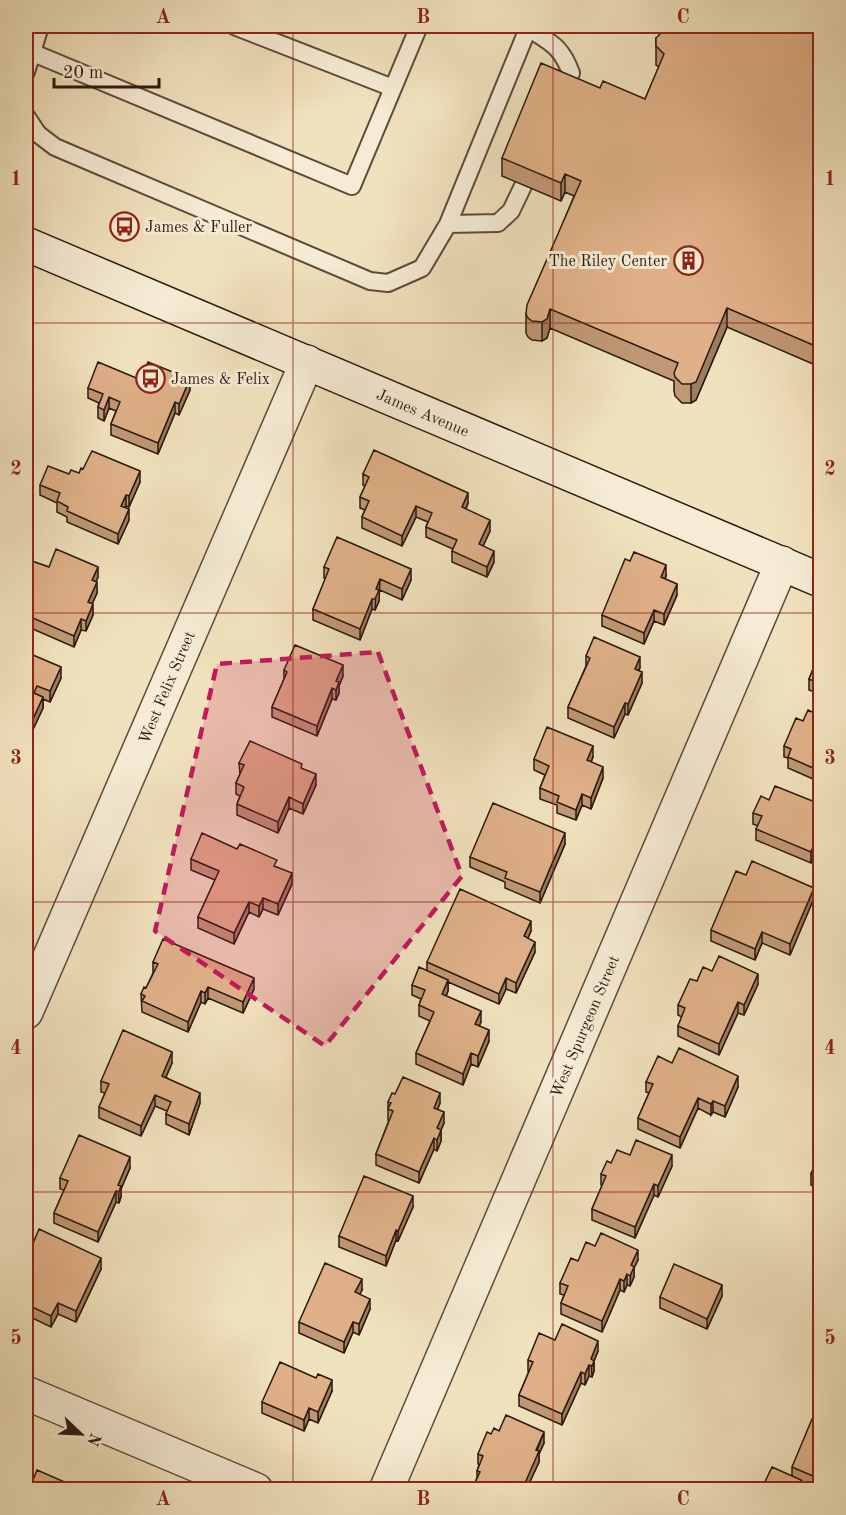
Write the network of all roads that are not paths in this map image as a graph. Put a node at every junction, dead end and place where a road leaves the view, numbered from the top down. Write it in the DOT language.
graph roads {
  1 [pos="40,26"];
  2 [pos="234,26"];
  3 [pos="419,26"];
  4 [pos="528,27"];
  5 [pos="31,51"];
  6 [pos="26,72"];
  7 [pos="393,88"];
  8 [pos="564,91"];
  9 [pos="26,116"];
  10 [pos="523,186"];
  11 [pos="448,224"];
  12 [pos="26,244"];
  13 [pos="307,362"];
  14 [pos="782,563"];
  15 [pos="820,580"];
  16 [pos="26,1012"];
  17 [pos="26,1393"];
  18 [pos="256,1490"];
  19 [pos="386,1490"];
  1 -- 5 [label="lane"];
  2 -- 7 [label="lane"];
  3 -- 7 [label="lane"];
  4 -- 8 [label="lane"];
  4 -- 11 [label="lane"];
  5 -- 6 [label="lane"];
  5 -- 7 [label="lane"];
  9 -- 11 [label="lane"];
  10 -- 11 [label="lane"];
  12 -- 13 [label="street, James Avenue"];
  13 -- 14 [label="street, James Avenue"];
  13 -- 16 [label="street, West Felix Street"];
  14 -- 15 [label="street, James Avenue"];
  14 -- 19 [label="street, West Spurgeon Street"];
  17 -- 18 [label="street"];
}
